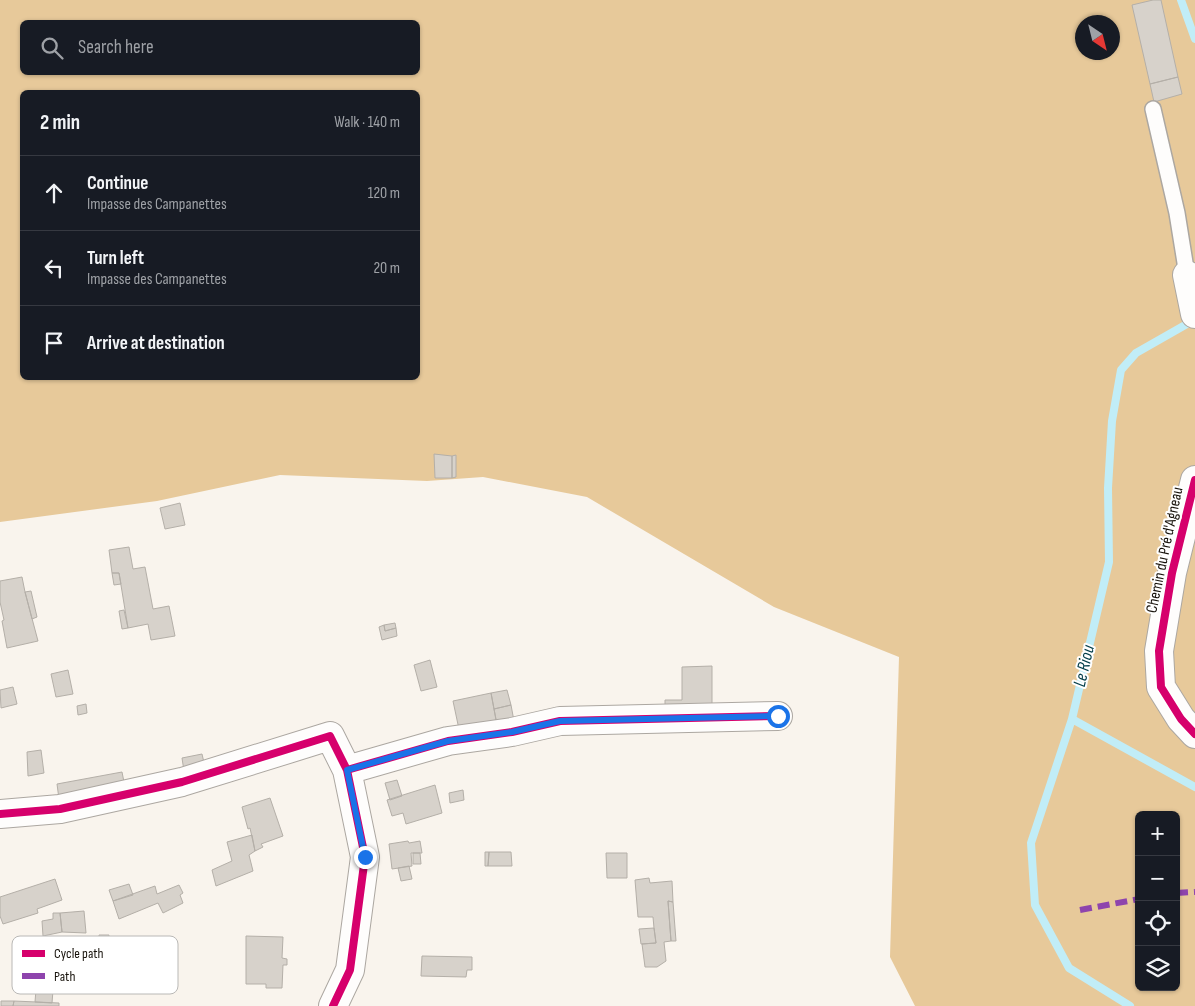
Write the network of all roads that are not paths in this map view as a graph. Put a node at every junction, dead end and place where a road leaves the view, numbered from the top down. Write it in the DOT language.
graph roads {
  1 [pos="1153,110"];
  2 [pos="1187,275"];
  3 [pos="1195,314"];
  4 [pos="1195,480"];
  5 [pos="778,716"];
  6 [pos="1195,734"];
  7 [pos="347,770"];
  8 [pos="0,814"];
  9 [pos="333,1006"];
  1 -- 2 [label="lane"];
  2 -- 3 [label="street"];
  4 -- 6 [label="street, Chemin du Pré d'Agneau"];
  5 -- 7 [label="street"];
  7 -- 8 [label="street"];
  7 -- 9 [label="street"];
}
